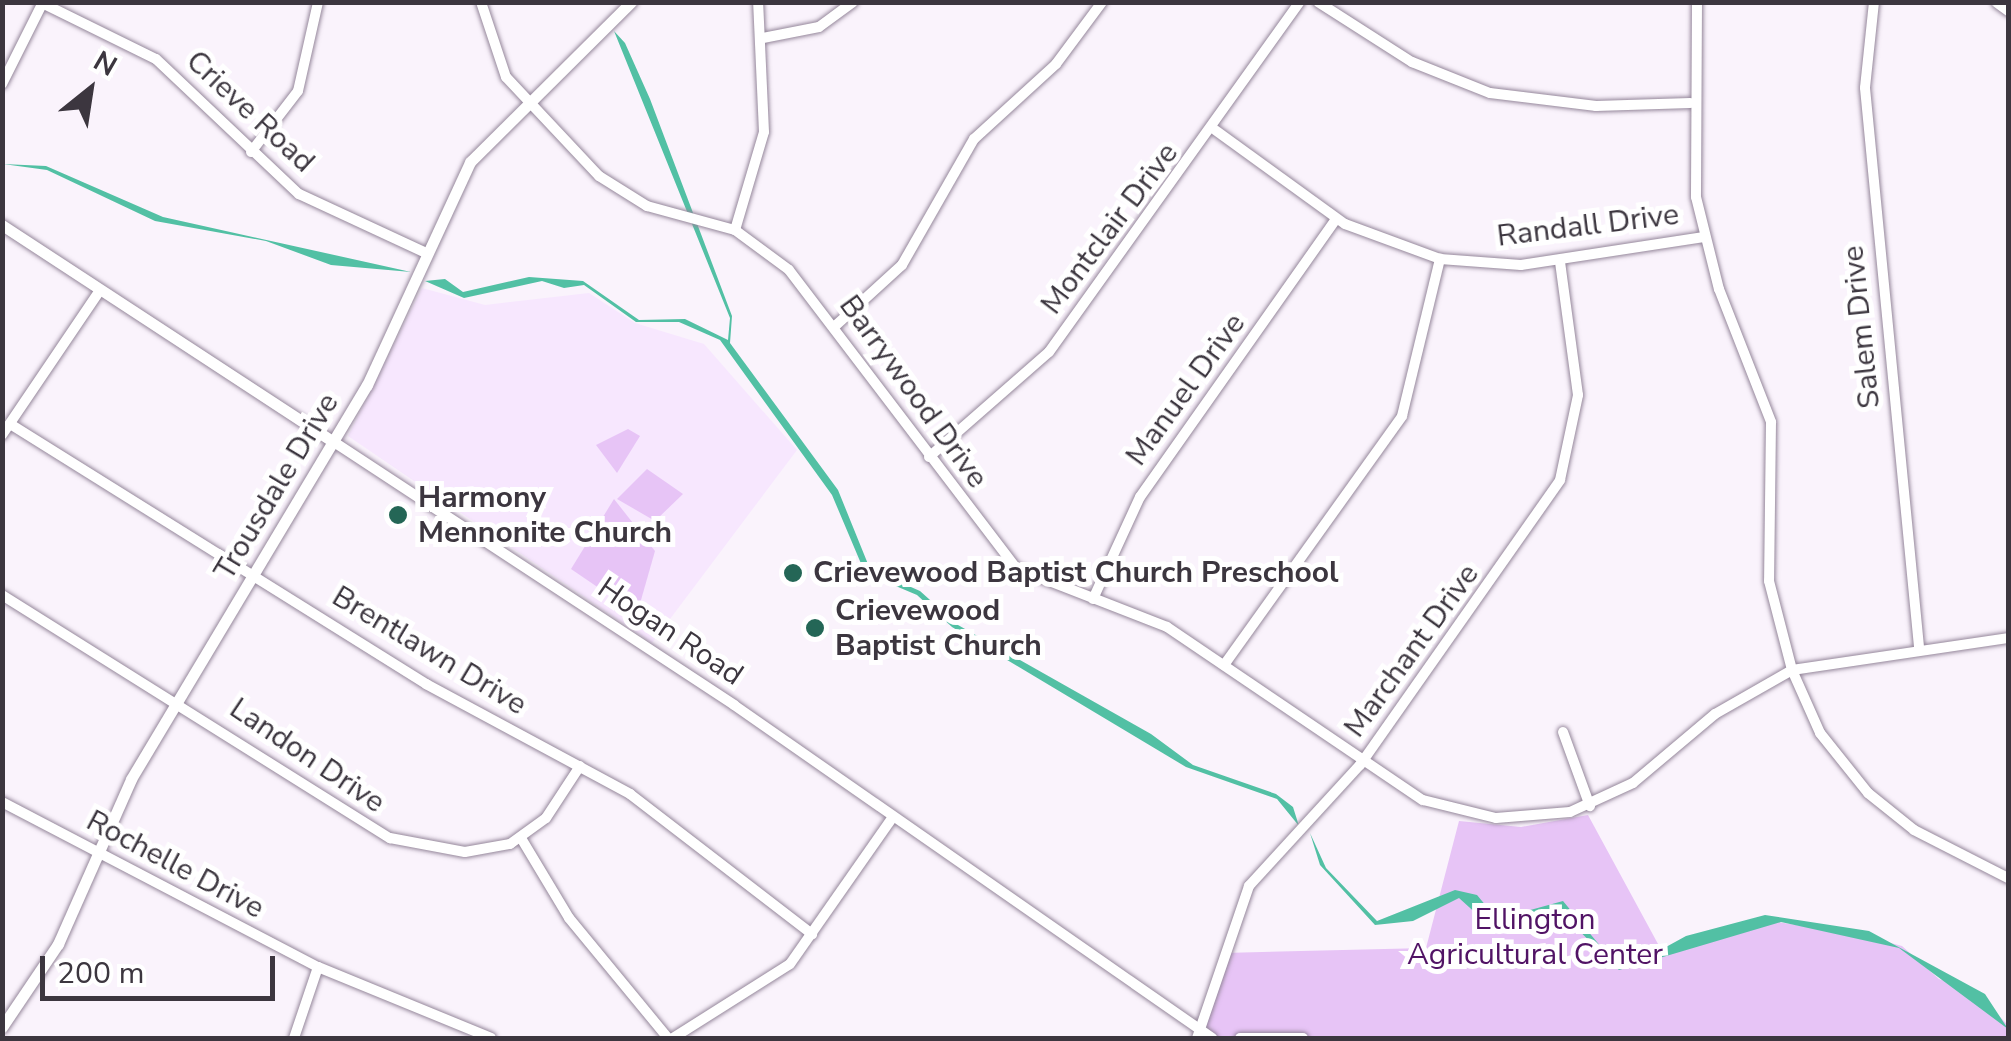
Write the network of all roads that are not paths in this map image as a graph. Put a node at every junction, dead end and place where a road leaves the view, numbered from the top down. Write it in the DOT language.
graph roads {
  1 [pos="318,2"];
  2 [pos="481,2"];
  3 [pos="631,2"];
  4 [pos="758,2"];
  5 [pos="853,2"];
  6 [pos="1102,2"];
  7 [pos="1300,2"];
  8 [pos="1318,2"];
  9 [pos="1697,2"];
  10 [pos="1874,2"];
  11 [pos="1997,2"];
  12 [pos="42,3"];
  13 [pos="2008,10"];
  14 [pos="763,38"];
  15 [pos="2,84"];
  16 [pos="526,102"];
  17 [pos="1690,103"];
  18 [pos="1216,130"];
  19 [pos="251,152"];
  20 [pos="1336,219"];
  21 [pos="2,225"];
  22 [pos="735,230"];
  23 [pos="1704,236"];
  24 [pos="428,254"];
  25 [pos="1440,259"];
  26 [pos="1560,261"];
  27 [pos="98,293"];
  28 [pos="834,327"];
  29 [pos="10,424"];
  30 [pos="2,435"];
  31 [pos="334,442"];
  32 [pos="929,456"];
  33 [pos="252,576"];
  34 [pos="2,595"];
  35 [pos="1093,599"];
  36 [pos="2008,638"];
  37 [pos="1919,646"];
  38 [pos="1224,665"];
  39 [pos="1792,670"];
  40 [pos="178,702"];
  41 [pos="1563,732"];
  42 [pos="1360,765"];
  43 [pos="580,766"];
  44 [pos="2,802"];
  45 [pos="1590,806"];
  46 [pos="891,820"];
  47 [pos="521,838"];
  48 [pos="98,853"];
  49 [pos="2008,878"];
  50 [pos="812,934"];
  51 [pos="318,967"];
  52 [pos="2,1026"];
  53 [pos="1198,1034"];
  54 [pos="294,1038"];
  55 [pos="491,1038"];
  56 [pos="671,1038"];
  57 [pos="1212,1038"];
  58 [pos="1240,1038"];
  59 [pos="1302,1038"];
  1 -- 19 [label="street"];
  2 -- 16 [label="street, Barrywood Drive"];
  3 -- 16 [label="street, Trousdale Drive"];
  4 -- 14 [label="street"];
  5 -- 14 [label="street"];
  6 -- 28 [label="street"];
  7 -- 18 [label="street, Montclair Drive"];
  8 -- 17 [label="street"];
  9 -- 17 [label="street"];
  10 -- 37 [label="street, Salem Drive"];
  11 -- 13 [label="street"];
  12 -- 15 [label="street"];
  12 -- 19 [label="street, Crieve Road"];
  14 -- 22 [label="street"];
  16 -- 22 [label="street, Barrywood Drive"];
  16 -- 24 [label="street, Trousdale Drive"];
  17 -- 23 [label="street"];
  18 -- 20 [label="street, Randall Drive"];
  18 -- 32 [label="street, Montclair Drive"];
  19 -- 24 [label="street, Crieve Road"];
  20 -- 25 [label="street, Randall Drive"];
  20 -- 35 [label="street, Manuel Drive"];
  21 -- 27 [label="street, Hogan Road"];
  22 -- 28 [label="street, Barrywood Drive"];
  23 -- 26 [label="street, Randall Drive"];
  23 -- 39 [label="street"];
  24 -- 31 [label="street, Trousdale Drive"];
  25 -- 26 [label="street, Randall Drive"];
  25 -- 38 [label="street"];
  26 -- 42 [label="street, Marchant Drive"];
  27 -- 29 [label="street"];
  27 -- 31 [label="street, Hogan Road"];
  28 -- 32 [label="street, Barrywood Drive"];
  29 -- 30 [label="street"];
  29 -- 33 [label="street, Brentlawn Drive"];
  31 -- 33 [label="street, Trousdale Drive"];
  31 -- 46 [label="street, Hogan Road"];
  32 -- 35 [label="street, Barrywood Drive"];
  33 -- 40 [label="street, Trousdale Drive"];
  33 -- 43 [label="street, Brentlawn Drive"];
  34 -- 40 [label="street, Landon Drive"];
  35 -- 38 [label="street, Barrywood Drive"];
  36 -- 37 [label="street"];
  37 -- 39 [label="street"];
  38 -- 42 [label="street, Barrywood Drive"];
  39 -- 45 [label="street"];
  39 -- 49 [label="street"];
  40 -- 47 [label="street, Landon Drive"];
  40 -- 48 [label="street, Trousdale Drive"];
  41 -- 45 [label="street"];
  42 -- 45 [label="street, Barrywood Drive"];
  42 -- 53 [label="street, Marchant Drive"];
  43 -- 47 [label="street"];
  43 -- 50 [label="street, Brentlawn Drive"];
  44 -- 48 [label="street, Rochelle Drive"];
  46 -- 50 [label="street"];
  46 -- 53 [label="street, Hogan Road"];
  47 -- 56 [label="street"];
  48 -- 51 [label="street, Rochelle Drive"];
  48 -- 52 [label="street, Trousdale Drive"];
  50 -- 56 [label="street"];
  51 -- 54 [label="street"];
  51 -- 55 [label="street, Rochelle Drive"];
  53 -- 57 [label="street, Hogan Road"];
  58 -- 59 [label="street"];
}
